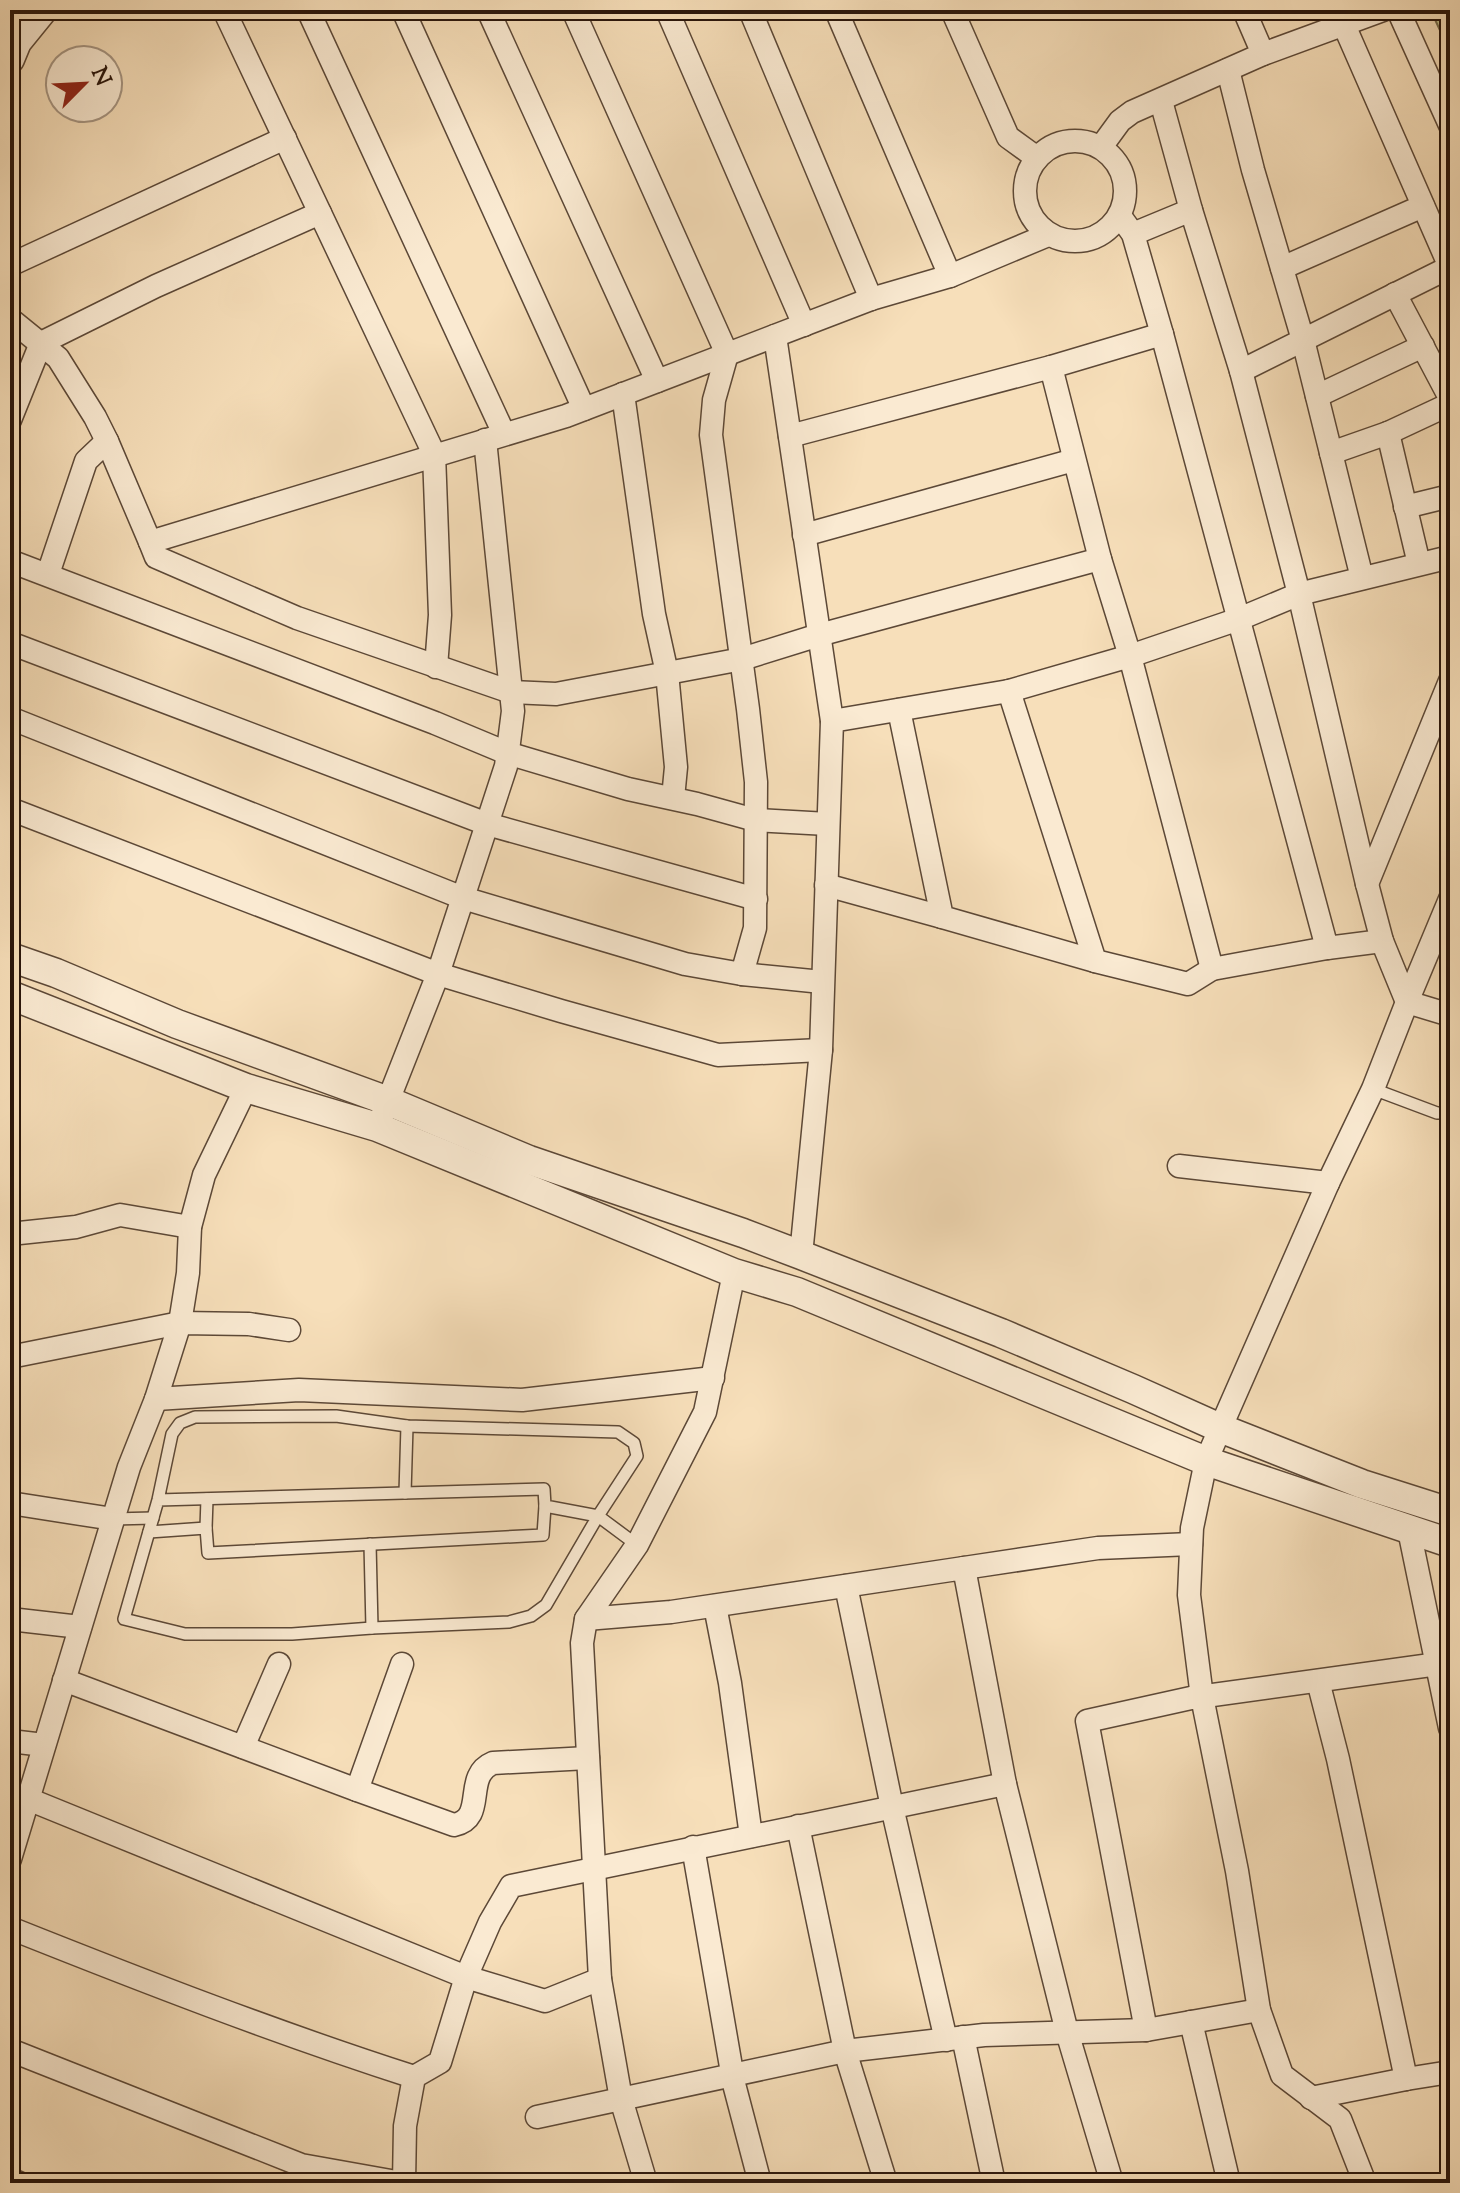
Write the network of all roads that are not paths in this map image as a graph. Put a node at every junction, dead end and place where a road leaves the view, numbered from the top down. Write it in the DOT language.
graph roads {
  1 [pos="43,10"];
  2 [pos="224,10"];
  3 [pos="308,10"];
  4 [pos="403,10"];
  5 [pos="488,10"];
  6 [pos="573,10"];
  7 [pos="667,10"];
  8 [pos="750,10"];
  9 [pos="836,10"];
  10 [pos="952,10"];
  11 [pos="1244,10"];
  12 [pos="1383,10"];
  13 [pos="1398,10"];
  14 [pos="1344,25"];
  15 [pos="1263,54"];
  16 [pos="10,59"];
  17 [pos="1228,70"];
  18 [pos="1161,101"];
  19 [pos="1450,125"];
  20 [pos="285,138"];
  21 [pos="1101,147"];
  22 [pos="1037,158"];
  23 [pos="1423,206"];
  24 [pos="1191,210"];
  25 [pos="320,213"];
  26 [pos="1126,225"];
  27 [pos="1048,235"];
  28 [pos="10,265"];
  29 [pos="1450,267"];
  30 [pos="1282,268"];
  31 [pos="950,276"];
  32 [pos="1395,294"];
  33 [pos="871,299"];
  34 [pos="10,319"];
  35 [pos="804,325"];
  36 [pos="1162,334"];
  37 [pos="775,336"];
  38 [pos="1303,340"];
  39 [pos="41,343"];
  40 [pos="1423,346"];
  41 [pos="727,354"];
  42 [pos="1051,367"];
  43 [pos="1241,371"];
  44 [pos="657,381"];
  45 [pos="623,394"];
  46 [pos="1317,396"];
  47 [pos="1450,401"];
  48 [pos="584,409"];
  49 [pos="10,420"];
  50 [pos="1388,433"];
  51 [pos="790,436"];
  52 [pos="495,437"];
  53 [pos="107,441"];
  54 [pos="1331,453"];
  55 [pos="434,454"];
  56 [pos="1074,460"];
  57 [pos="1450,496"];
  58 [pos="1405,507"];
  59 [pos="804,535"];
  60 [pos="150,542"];
  61 [pos="1450,557"];
  62 [pos="1100,559"];
  63 [pos="10,561"];
  64 [pos="1419,564"];
  65 [pos="48,574"];
  66 [pos="1362,578"];
  67 [pos="1299,594"];
  68 [pos="1239,619"];
  69 [pos="819,635"];
  70 [pos="10,643"];
  71 [pos="1130,656"];
  72 [pos="742,659"];
  73 [pos="436,667"];
  74 [pos="667,673"];
  75 [pos="1450,681"];
  76 [pos="1009,691"];
  77 [pos="511,692"];
  78 [pos="899,710"];
  79 [pos="10,718"];
  80 [pos="832,721"];
  81 [pos="507,753"];
  82 [pos="673,798"];
  83 [pos="10,809"];
  84 [pos="755,820"];
  85 [pos="487,824"];
  86 [pos="828,824"];
  87 [pos="1367,884"];
  88 [pos="826,885"];
  89 [pos="463,898"];
  90 [pos="756,899"];
  91 [pos="1450,899"];
  92 [pos="942,917"];
  93 [pos="1382,941"];
  94 [pos="1327,948"];
  95 [pos="10,957"];
  96 [pos="1095,961"];
  97 [pos="1212,969"];
  98 [pos="438,974"];
  99 [pos="742,974"];
  100 [pos="822,982"];
  101 [pos="10,995"];
  102 [pos="1407,1002"];
  103 [pos="1450,1015"];
  104 [pos="821,1050"];
  105 [pos="246,1088"];
  106 [pos="1373,1089"];
  107 [pos="388,1101"];
  108 [pos="1450,1113"];
  109 [pos="377,1127"];
  110 [pos="1179,1166"];
  111 [pos="1328,1183"];
  112 [pos="190,1227"];
  113 [pos="10,1234"];
  114 [pos="801,1255"];
  115 [pos="734,1273"];
  116 [pos="180,1323"];
  117 [pos="289,1330"];
  118 [pos="10,1357"];
  119 [pos="713,1378"];
  120 [pos="156,1399"];
  121 [pos="407,1426"];
  122 [pos="1220,1428"];
  123 [pos="1206,1461"];
  124 [pos="405,1493"];
  125 [pos="207,1499"];
  126 [pos="158,1500"];
  127 [pos="10,1503"];
  128 [pos="545,1506"];
  129 [pos="1450,1512"];
  130 [pos="598,1516"];
  131 [pos="153,1518"];
  132 [pos="113,1519"];
  133 [pos="206,1528"];
  134 [pos="1409,1530"];
  135 [pos="149,1532"];
  136 [pos="1450,1543"];
  137 [pos="370,1544"];
  138 [pos="1191,1544"];
  139 [pos="637,1545"];
  140 [pos="964,1568"];
  141 [pos="846,1586"];
  142 [pos="715,1606"];
  143 [pos="10,1619"];
  144 [pos="586,1619"];
  145 [pos="80,1627"];
  146 [pos="372,1628"];
  147 [pos="279,1664"];
  148 [pos="402,1664"];
  149 [pos="1438,1664"];
  150 [pos="64,1680"];
  151 [pos="1318,1681"];
  152 [pos="1202,1697"];
  153 [pos="1450,1728"];
  154 [pos="10,1741"];
  155 [pos="44,1745"];
  156 [pos="243,1747"];
  157 [pos="588,1758"];
  158 [pos="1005,1784"];
  159 [pos="357,1790"];
  160 [pos="28,1799"];
  161 [pos="892,1807"];
  162 [pos="798,1826"];
  163 [pos="751,1836"];
  164 [pos="12,1847"];
  165 [pos="693,1847"];
  166 [pos="593,1868"];
  167 [pos="10,1928"];
  168 [pos="466,1977"];
  169 [pos="600,1979"];
  170 [pos="1259,2010"];
  171 [pos="1191,2022"];
  172 [pos="1146,2030"];
  173 [pos="1067,2032"];
  174 [pos="955,2038"];
  175 [pos="10,2050"];
  176 [pos="845,2051"];
  177 [pos="1450,2071"];
  178 [pos="732,2075"];
  179 [pos="414,2077"];
  180 [pos="1406,2079"];
  181 [pos="1311,2098"];
  182 [pos="621,2099"];
  183 [pos="537,2117"];
  184 [pos="334,2177"];
  185 [pos="10,2179"];
  186 [pos="19,2183"];
  187 [pos="403,2183"];
  188 [pos="646,2183"];
  189 [pos="760,2183"];
  190 [pos="886,2183"];
  191 [pos="994,2183"];
  192 [pos="1112,2183"];
  193 [pos="1229,2183"];
  194 [pos="1365,2183"];
  1 -- 16 [label="street"];
  2 -- 20 [label="street"];
  3 -- 52 [label="street"];
  4 -- 48 [label="street"];
  5 -- 44 [label="street"];
  6 -- 41 [label="street"];
  7 -- 35 [label="street"];
  8 -- 33 [label="street"];
  9 -- 31 [label="street"];
  10 -- 22 [label="street"];
  11 -- 15 [label="street"];
  12 -- 14 [label="street"];
  13 -- 19 [label="street"];
  14 -- 15 [label="street"];
  14 -- 23 [label="street"];
  15 -- 17 [label="street"];
  17 -- 18 [label="street"];
  17 -- 30 [label="street"];
  18 -- 21 [label="street"];
  18 -- 24 [label="street"];
  20 -- 25 [label="street"];
  20 -- 28 [label="street"];
  21 -- 22 [label="street"];
  21 -- 26 [label="street"];
  22 -- 27 [label="street"];
  23 -- 29 [label="street"];
  23 -- 30 [label="street"];
  24 -- 26 [label="street"];
  24 -- 43 [label="street"];
  25 -- 39 [label="street"];
  25 -- 55 [label="street"];
  26 -- 27 [label="street"];
  26 -- 36 [label="street"];
  27 -- 31 [label="street"];
  29 -- 32 [label="street"];
  30 -- 38 [label="street"];
  31 -- 33 [label="street"];
  32 -- 38 [label="street"];
  32 -- 40 [label="street"];
  33 -- 35 [label="street"];
  34 -- 39 [label="street"];
  35 -- 37 [label="street"];
  36 -- 42 [label="street"];
  36 -- 68 [label="street"];
  37 -- 41 [label="street"];
  37 -- 51 [label="street"];
  38 -- 43 [label="street"];
  38 -- 46 [label="street"];
  39 -- 49 [label="street"];
  39 -- 53 [label="street"];
  40 -- 46 [label="street"];
  40 -- 47 [label="street"];
  41 -- 44 [label="street"];
  41 -- 72 [label="street"];
  42 -- 51 [label="street"];
  42 -- 56 [label="street"];
  43 -- 67 [label="street"];
  44 -- 45 [label="street"];
  45 -- 48 [label="street"];
  45 -- 74 [label="street"];
  46 -- 54 [label="street"];
  47 -- 50 [label="street"];
  48 -- 52 [label="street"];
  50 -- 54 [label="street"];
  50 -- 58 [label="street"];
  51 -- 59 [label="street"];
  52 -- 55 [label="street"];
  52 -- 77 [label="street"];
  53 -- 60 [label="street"];
  53 -- 65 [label="street"];
  54 -- 66 [label="street"];
  55 -- 60 [label="street"];
  55 -- 73 [label="street"];
  56 -- 59 [label="street"];
  56 -- 62 [label="street"];
  57 -- 58 [label="street"];
  58 -- 64 [label="street"];
  59 -- 69 [label="street"];
  60 -- 73 [label="street"];
  61 -- 64 [label="street"];
  62 -- 69 [label="street"];
  62 -- 71 [label="street"];
  63 -- 65 [label="street"];
  64 -- 66 [label="street"];
  65 -- 81 [label="street"];
  66 -- 67 [label="street"];
  67 -- 68 [label="street"];
  67 -- 87 [label="street"];
  68 -- 71 [label="street"];
  68 -- 94 [label="street"];
  69 -- 72 [label="street"];
  69 -- 80 [label="street"];
  70 -- 85 [label="street"];
  71 -- 76 [label="street"];
  71 -- 97 [label="street"];
  72 -- 74 [label="street"];
  72 -- 84 [label="street"];
  73 -- 77 [label="street"];
  74 -- 77 [label="street"];
  74 -- 82 [label="street"];
  75 -- 87 [label="street"];
  76 -- 78 [label="street"];
  76 -- 96 [label="street"];
  77 -- 81 [label="street"];
  78 -- 80 [label="street"];
  78 -- 92 [label="street"];
  79 -- 89 [label="street"];
  80 -- 86 [label="street"];
  81 -- 82 [label="street"];
  81 -- 85 [label="street"];
  82 -- 84 [label="street"];
  83 -- 98 [label="street"];
  84 -- 86 [label="street"];
  84 -- 90 [label="street"];
  85 -- 89 [label="street"];
  85 -- 90 [label="street"];
  86 -- 88 [label="street"];
  87 -- 93 [label="street"];
  88 -- 92 [label="street"];
  88 -- 100 [label="street"];
  89 -- 98 [label="street"];
  89 -- 99 [label="street"];
  90 -- 99 [label="street"];
  91 -- 102 [label="street"];
  92 -- 96 [label="street"];
  93 -- 94 [label="street"];
  93 -- 102 [label="street"];
  94 -- 97 [label="street"];
  95 -- 107 [label="street"];
  96 -- 97 [label="street"];
  98 -- 104 [label="street"];
  98 -- 107 [label="street"];
  99 -- 100 [label="street"];
  100 -- 104 [label="street"];
  101 -- 105 [label="street"];
  102 -- 103 [label="street"];
  102 -- 106 [label="street"];
  104 -- 114 [label="street"];
  105 -- 109 [label="street"];
  105 -- 112 [label="street"];
  106 -- 108 [label="lane"];
  106 -- 111 [label="street"];
  107 -- 109 [label="street"];
  107 -- 114 [label="street"];
  109 -- 115 [label="street"];
  110 -- 111 [label="street"];
  111 -- 122 [label="street"];
  112 -- 113 [label="street"];
  112 -- 116 [label="street"];
  114 -- 122 [label="street"];
  115 -- 119 [label="street"];
  115 -- 123 [label="street"];
  116 -- 117 [label="street"];
  116 -- 118 [label="street"];
  116 -- 120 [label="street"];
  119 -- 120 [label="street"];
  119 -- 139 [label="street"];
  120 -- 132 [label="street"];
  121 -- 124 [label="lane"];
  121 -- 126 [label="lane"];
  121 -- 130 [label="lane"];
  122 -- 123 [label="street"];
  122 -- 129 [label="street"];
  123 -- 134 [label="street"];
  123 -- 138 [label="street"];
  124 -- 125 [label="lane"];
  124 -- 128 [label="lane"];
  125 -- 126 [label="lane"];
  125 -- 133 [label="lane"];
  126 -- 131 [label="lane"];
  127 -- 132 [label="street"];
  128 -- 130 [label="lane"];
  128 -- 137 [label="lane"];
  130 -- 139 [label="lane"];
  130 -- 146 [label="lane"];
  131 -- 132 [label="lane"];
  131 -- 135 [label="lane"];
  132 -- 145 [label="street"];
  133 -- 135 [label="lane"];
  133 -- 137 [label="lane"];
  134 -- 136 [label="street"];
  134 -- 149 [label="street"];
  135 -- 146 [label="lane"];
  137 -- 146 [label="lane"];
  138 -- 140 [label="street"];
  138 -- 152 [label="street"];
  139 -- 144 [label="street"];
  140 -- 141 [label="street"];
  140 -- 158 [label="street"];
  141 -- 142 [label="street"];
  141 -- 161 [label="street"];
  142 -- 144 [label="street"];
  142 -- 163 [label="street"];
  143 -- 145 [label="street"];
  144 -- 157 [label="street"];
  145 -- 150 [label="street"];
  147 -- 156 [label="street"];
  148 -- 159 [label="street"];
  149 -- 151 [label="street"];
  149 -- 153 [label="street"];
  150 -- 155 [label="street"];
  150 -- 156 [label="street"];
  151 -- 152 [label="street"];
  151 -- 180 [label="street"];
  152 -- 170 [label="street"];
  152 -- 172 [label="street"];
  154 -- 155 [label="street"];
  155 -- 160 [label="street"];
  156 -- 159 [label="street"];
  157 -- 159 [label="street"];
  157 -- 166 [label="street"];
  158 -- 161 [label="street"];
  158 -- 173 [label="street"];
  160 -- 164 [label="street"];
  160 -- 168 [label="street"];
  161 -- 162 [label="street"];
  161 -- 174 [label="street"];
  162 -- 163 [label="street"];
  162 -- 176 [label="street"];
  163 -- 165 [label="street"];
  165 -- 166 [label="street"];
  165 -- 178 [label="street"];
  166 -- 168 [label="street"];
  166 -- 169 [label="street"];
  167 -- 179 [label="street"];
  168 -- 169 [label="street"];
  168 -- 179 [label="street"];
  169 -- 182 [label="street"];
  170 -- 171 [label="street"];
  170 -- 181 [label="street"];
  171 -- 172 [label="street"];
  171 -- 193 [label="street"];
  172 -- 173 [label="street"];
  173 -- 174 [label="street"];
  173 -- 192 [label="street"];
  174 -- 176 [label="street"];
  174 -- 191 [label="street"];
  175 -- 184 [label="street"];
  176 -- 178 [label="street"];
  176 -- 190 [label="street"];
  177 -- 180 [label="street"];
  178 -- 182 [label="street"];
  178 -- 189 [label="street"];
  179 -- 187 [label="street"];
  180 -- 181 [label="street"];
  181 -- 194 [label="street"];
  182 -- 183 [label="street"];
  182 -- 188 [label="street"];
  184 -- 187 [label="street"];
  185 -- 186 [label="street"];
}
